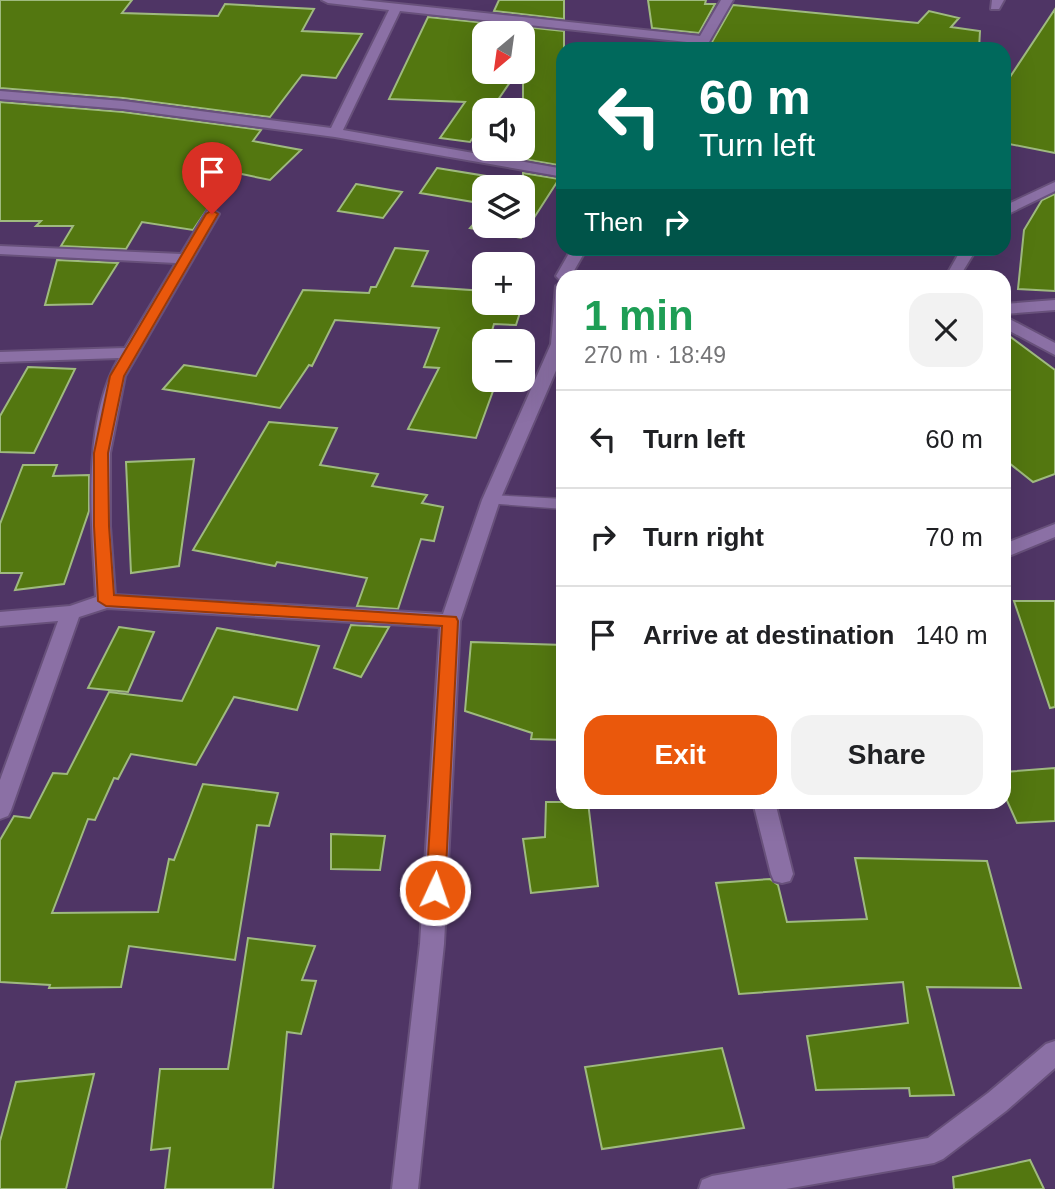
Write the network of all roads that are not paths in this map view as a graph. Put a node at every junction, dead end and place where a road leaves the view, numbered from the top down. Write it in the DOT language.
graph roads {
  1 [pos="328,0"];
  2 [pos="727,0"];
  3 [pos="396,6"];
  4 [pos="678,42"];
  5 [pos="703,42"];
  6 [pos="0,95"];
  7 [pos="335,133"];
  8 [pos="556,172"];
  9 [pos="1055,186"];
  10 [pos="1011,208"];
  11 [pos="212,214"];
  12 [pos="0,250"];
  13 [pos="188,259"];
  14 [pos="1055,305"];
  15 [pos="1011,308"];
  16 [pos="1011,325"];
  17 [pos="1055,350"];
  18 [pos="131,354"];
  19 [pos="556,355"];
  20 [pos="0,357"];
  21 [pos="492,500"];
  22 [pos="556,503"];
  23 [pos="1055,530"];
  24 [pos="1011,549"];
  25 [pos="106,601"];
  26 [pos="71,613"];
  27 [pos="0,619"];
  28 [pos="450,621"];
  29 [pos="766,809"];
  30 [pos="0,810"];
  31 [pos="782,874"];
  32 [pos="1055,1052"];
  33 [pos="405,1189"];
  34 [pos="712,1189"];
  1 -- 3 [label="street"];
  2 -- 5 [label="street"];
  3 -- 4 [label="street"];
  3 -- 7 [label="street"];
  6 -- 7 [label="street"];
  7 -- 8 [label="street"];
  9 -- 10 [label="street"];
  11 -- 13 [label="street"];
  12 -- 13 [label="street"];
  13 -- 18 [label="street"];
  14 -- 15 [label="street"];
  16 -- 17 [label="street"];
  18 -- 20 [label="street"];
  18 -- 25 [label="street"];
  19 -- 21 [label="street"];
  21 -- 22 [label="lane"];
  21 -- 28 [label="street"];
  23 -- 24 [label="street"];
  25 -- 26 [label="street"];
  25 -- 28 [label="street"];
  26 -- 27 [label="street"];
  26 -- 30 [label="street"];
  28 -- 33 [label="street"];
  29 -- 31 [label="street"];
  32 -- 34 [label="street"];
}
